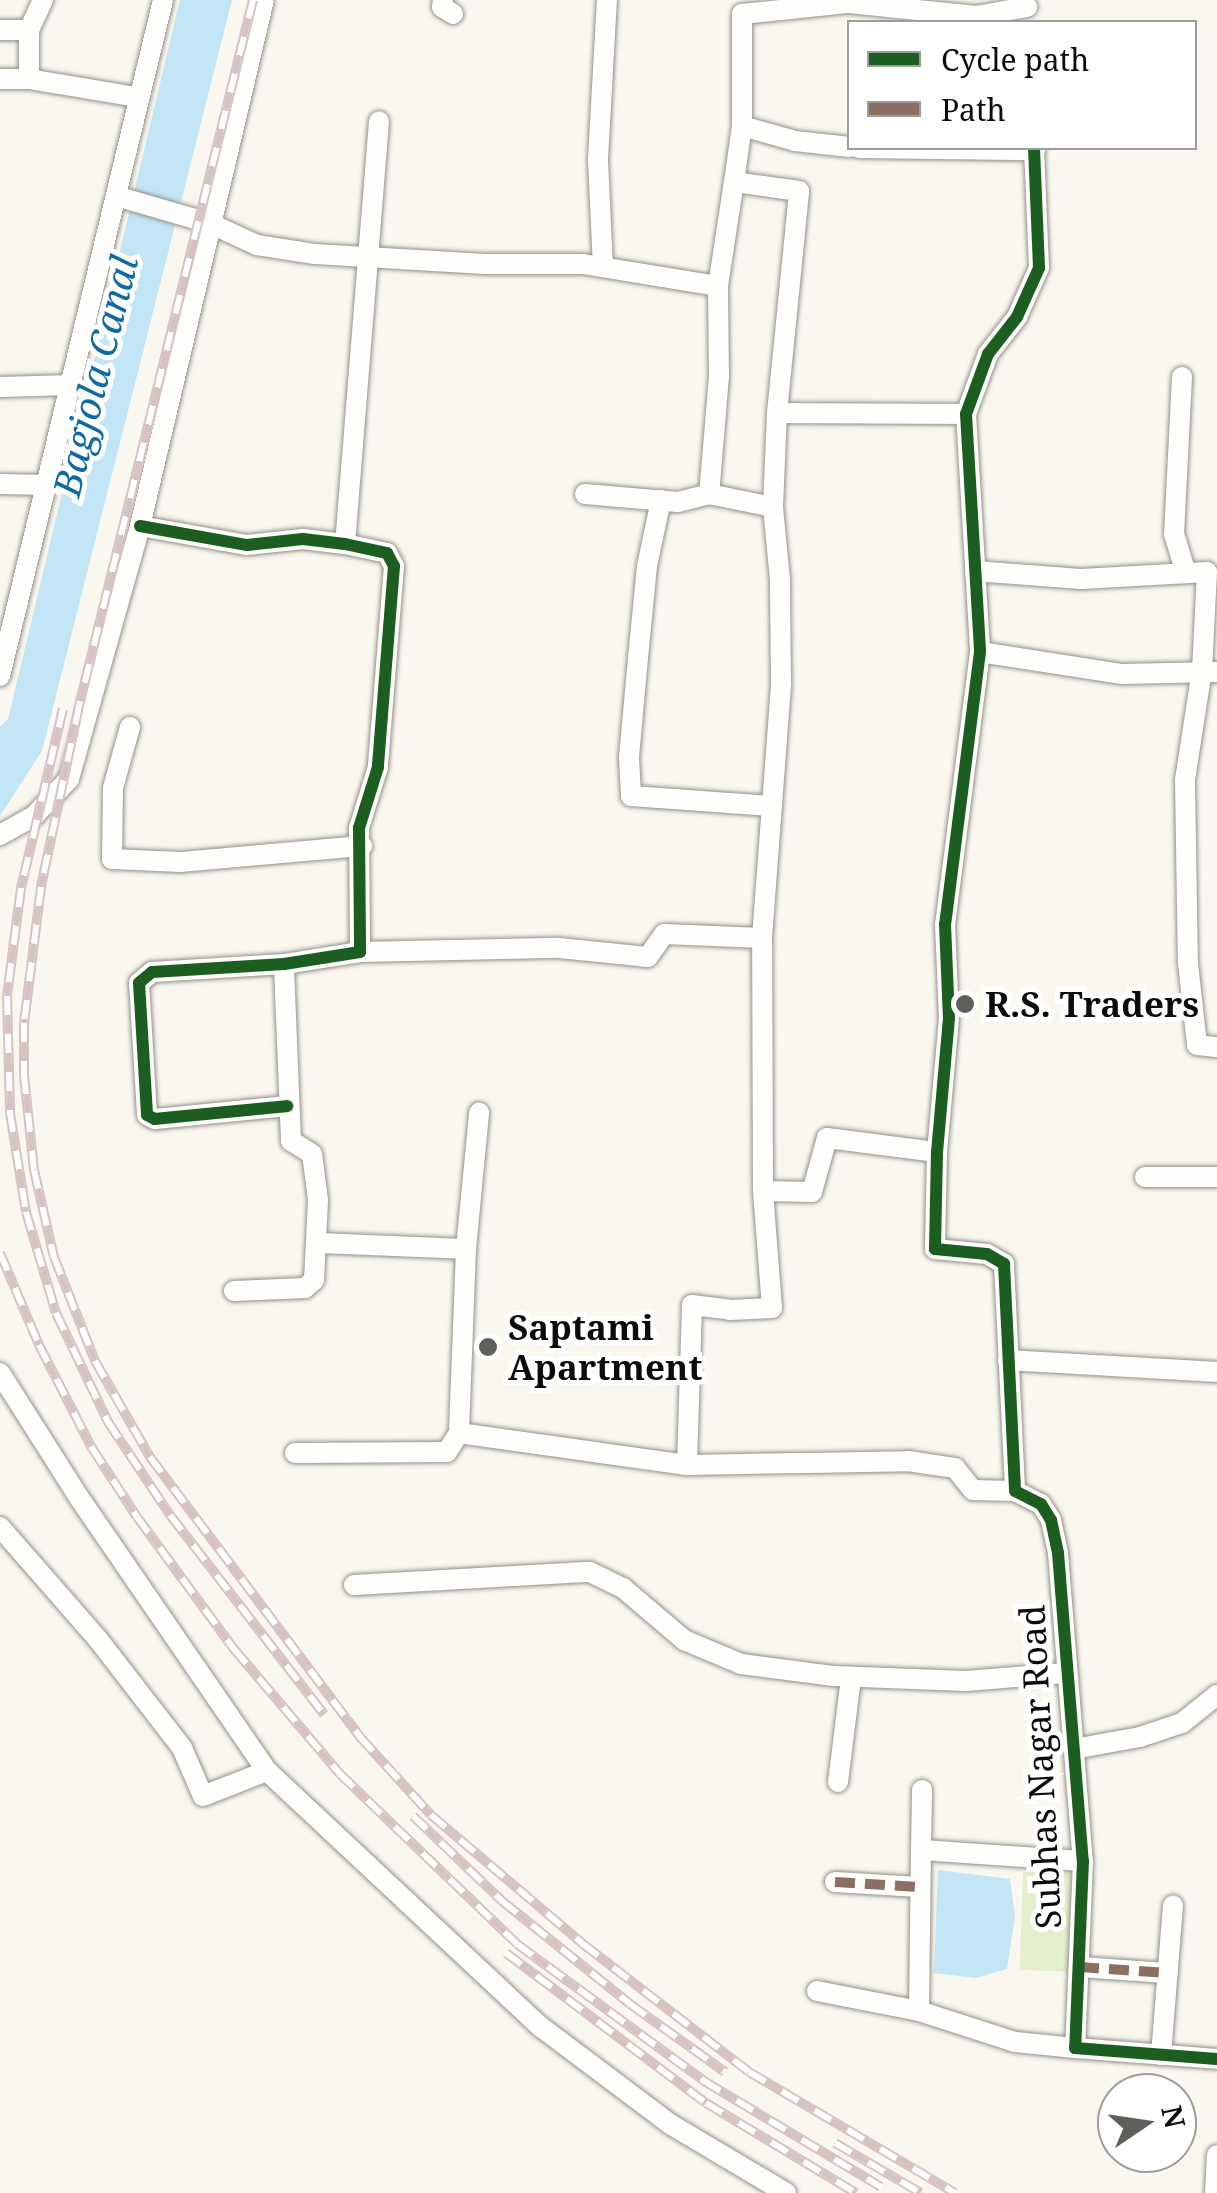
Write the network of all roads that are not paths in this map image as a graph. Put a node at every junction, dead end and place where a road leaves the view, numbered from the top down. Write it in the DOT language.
graph roads {
  1 [pos="43,0"];
  2 [pos="162,0"];
  3 [pos="264,0"];
  4 [pos="607,0"];
  5 [pos="743,7"];
  6 [pos="1028,10"];
  7 [pos="0,30"];
  8 [pos="29,30"];
  9 [pos="0,79"];
  10 [pos="29,79"];
  11 [pos="137,97"];
  12 [pos="379,121"];
  13 [pos="742,126"];
  14 [pos="847,147"];
  15 [pos="1034,150"];
  16 [pos="734,182"];
  17 [pos="119,197"];
  18 [pos="209,222"];
  19 [pos="367,257"];
  20 [pos="603,267"];
  21 [pos="718,286"];
  22 [pos="1182,377"];
  23 [pos="72,384"];
  24 [pos="0,387"];
  25 [pos="777,414"];
  26 [pos="966,414"];
  27 [pos="0,484"];
  28 [pos="47,485"];
  29 [pos="585,494"];
  30 [pos="710,494"];
  31 [pos="662,500"];
  32 [pos="772,506"];
  33 [pos="140,526"];
  34 [pos="345,544"];
  35 [pos="975,572"];
  36 [pos="1203,573"];
  37 [pos="980,652"];
  38 [pos="1210,671"];
  39 [pos="0,676"];
  40 [pos="130,727"];
  41 [pos="772,806"];
  42 [pos="0,834"];
  43 [pos="362,846"];
  44 [pos="762,938"];
  45 [pos="360,952"];
  46 [pos="284,964"];
  47 [pos="1217,1047"];
  48 [pos="287,1106"];
  49 [pos="479,1113"];
  50 [pos="937,1152"];
  51 [pos="1145,1177"];
  52 [pos="1217,1178"];
  53 [pos="763,1190"];
  54 [pos="317,1243"];
  55 [pos="466,1249"];
  56 [pos="234,1291"];
  57 [pos="1008,1360"];
  58 [pos="1217,1372"];
  59 [pos="0,1373"];
  60 [pos="459,1434"];
  61 [pos="295,1453"];
  62 [pos="687,1465"];
  63 [pos="1016,1491"];
  64 [pos="0,1527"];
  65 [pos="354,1585"];
  66 [pos="1065,1673"];
  67 [pos="852,1677"];
  68 [pos="1217,1695"];
  69 [pos="1074,1749"];
  70 [pos="267,1772"];
  71 [pos="838,1782"];
  72 [pos="922,1790"];
  73 [pos="920,1850"];
  74 [pos="1083,1861"];
  75 [pos="835,1882"];
  76 [pos="919,1887"];
  77 [pos="1174,1905"];
  78 [pos="1079,1967"];
  79 [pos="1168,1973"];
  80 [pos="817,1991"];
  81 [pos="919,2010"];
  82 [pos="1075,2048"];
  83 [pos="1162,2055"];
  84 [pos="1217,2059"];
  85 [pos="1217,2155"];
  86 [pos="786,2193"];
  87 [pos="1215,2193"];
  1 -- 8 [label="street"];
  2 -- 11 [label="street"];
  3 -- 18 [label="street"];
  4 -- 20 [label="street"];
  5 -- 6 [label="street"];
  5 -- 13 [label="street"];
  7 -- 8 [label="street"];
  8 -- 10 [label="street"];
  9 -- 10 [label="street"];
  10 -- 11 [label="street"];
  11 -- 17 [label="street"];
  12 -- 19 [label="street"];
  13 -- 14 [label="street"];
  13 -- 16 [label="street"];
  15 -- 26 [label="street"];
  16 -- 21 [label="street"];
  16 -- 25 [label="street"];
  17 -- 18 [label="street"];
  17 -- 23 [label="street"];
  18 -- 19 [label="street"];
  18 -- 33 [label="street"];
  19 -- 20 [label="street"];
  19 -- 34 [label="street"];
  20 -- 21 [label="street"];
  21 -- 30 [label="street"];
  22 -- 36 [label="street"];
  23 -- 24 [label="street"];
  23 -- 28 [label="street"];
  25 -- 26 [label="street"];
  25 -- 32 [label="street"];
  26 -- 35 [label="street"];
  27 -- 28 [label="street"];
  28 -- 39 [label="street"];
  29 -- 31 [label="street"];
  30 -- 31 [label="street"];
  30 -- 32 [label="street"];
  31 -- 41 [label="street"];
  32 -- 41 [label="street"];
  33 -- 34 [label="street"];
  33 -- 42 [label="street"];
  34 -- 43 [label="street"];
  35 -- 36 [label="street"];
  35 -- 37 [label="street"];
  36 -- 38 [label="street"];
  37 -- 38 [label="street"];
  37 -- 50 [label="street"];
  38 -- 47 [label="street"];
  40 -- 43 [label="street"];
  41 -- 44 [label="street"];
  43 -- 45 [label="street"];
  44 -- 45 [label="street"];
  44 -- 53 [label="street"];
  45 -- 46 [label="street"];
  46 -- 48 [label="street"];
  46 -- 48 [label="street"];
  48 -- 54 [label="street"];
  49 -- 55 [label="street"];
  50 -- 53 [label="street"];
  50 -- 57 [label="street"];
  51 -- 52 [label="street"];
  53 -- 62 [label="street"];
  54 -- 55 [label="street"];
  54 -- 56 [label="street"];
  55 -- 60 [label="street"];
  57 -- 58 [label="street"];
  57 -- 63 [label="street"];
  59 -- 70 [label="street"];
  60 -- 61 [label="street"];
  60 -- 62 [label="street"];
  62 -- 63 [label="street"];
  63 -- 66 [label="street, Subhas Nagar Road"];
  64 -- 70 [label="street"];
  65 -- 67 [label="street"];
  66 -- 67 [label="street"];
  66 -- 69 [label="street, Subhas Nagar Road"];
  67 -- 71 [label="street"];
  68 -- 69 [label="street"];
  69 -- 74 [label="street, Subhas Nagar Road"];
  70 -- 86 [label="street"];
  72 -- 73 [label="street"];
  73 -- 74 [label="street"];
  73 -- 76 [label="street"];
  74 -- 78 [label="street, Subhas Nagar Road"];
  75 -- 76 [label="street"];
  76 -- 81 [label="street"];
  77 -- 79 [label="street"];
  78 -- 79 [label="street"];
  78 -- 82 [label="street, Subhas Nagar Road"];
  79 -- 83 [label="street"];
  80 -- 81 [label="street"];
  81 -- 82 [label="street"];
  82 -- 83 [label="street"];
  83 -- 84 [label="street"];
  85 -- 87 [label="street"];
}
